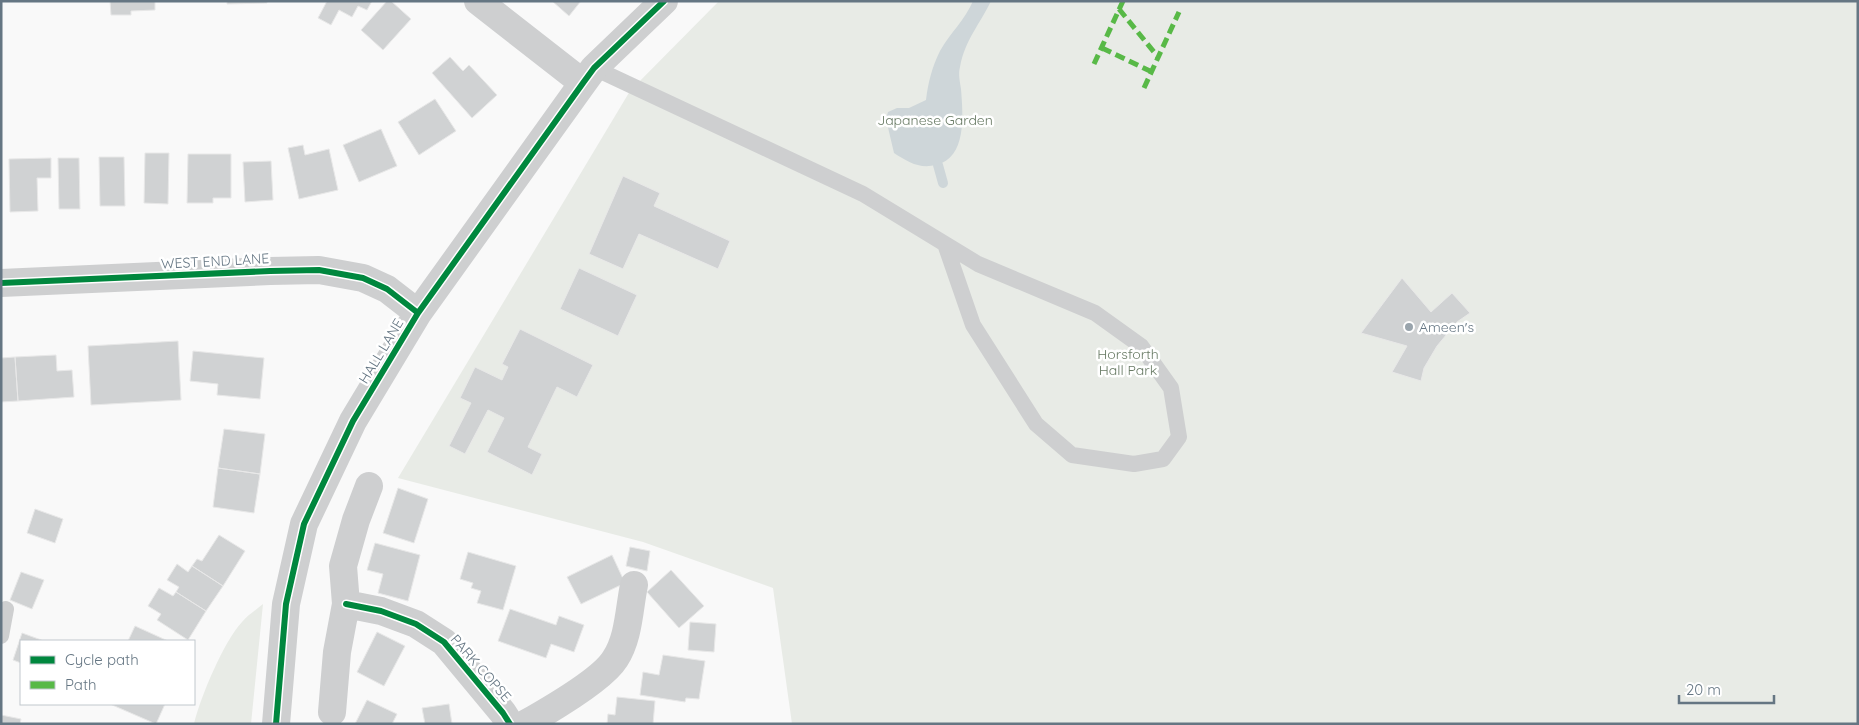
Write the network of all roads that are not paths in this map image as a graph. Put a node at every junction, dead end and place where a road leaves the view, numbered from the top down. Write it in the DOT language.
graph roads {
  1 [pos="478,1"];
  2 [pos="664,1"];
  3 [pos="589,75"];
  4 [pos="945,244"];
  5 [pos="1,283"];
  6 [pos="418,313"];
  7 [pos="369,486"];
  8 [pos="634,585"];
  9 [pos="346,604"];
  10 [pos="6,609"];
  11 [pos="1,636"];
  12 [pos="332,712"];
  13 [pos="276,724"];
  14 [pos="510,724"];
  15 [pos="525,724"];
  1 -- 3 [label="street"];
  2 -- 3 [label="street, HALL LANE"];
  3 -- 4 [label="lane"];
  3 -- 6 [label="street, HALL LANE"];
  4 -- 4 [label="lane"];
  5 -- 6 [label="street, WEST END LANE"];
  6 -- 13 [label="street, HALL LANE"];
  7 -- 9 [label="street"];
  8 -- 15 [label="street"];
  9 -- 12 [label="street"];
  9 -- 14 [label="street, PARK COPSE"];
  10 -- 11 [label="lane"];
}
